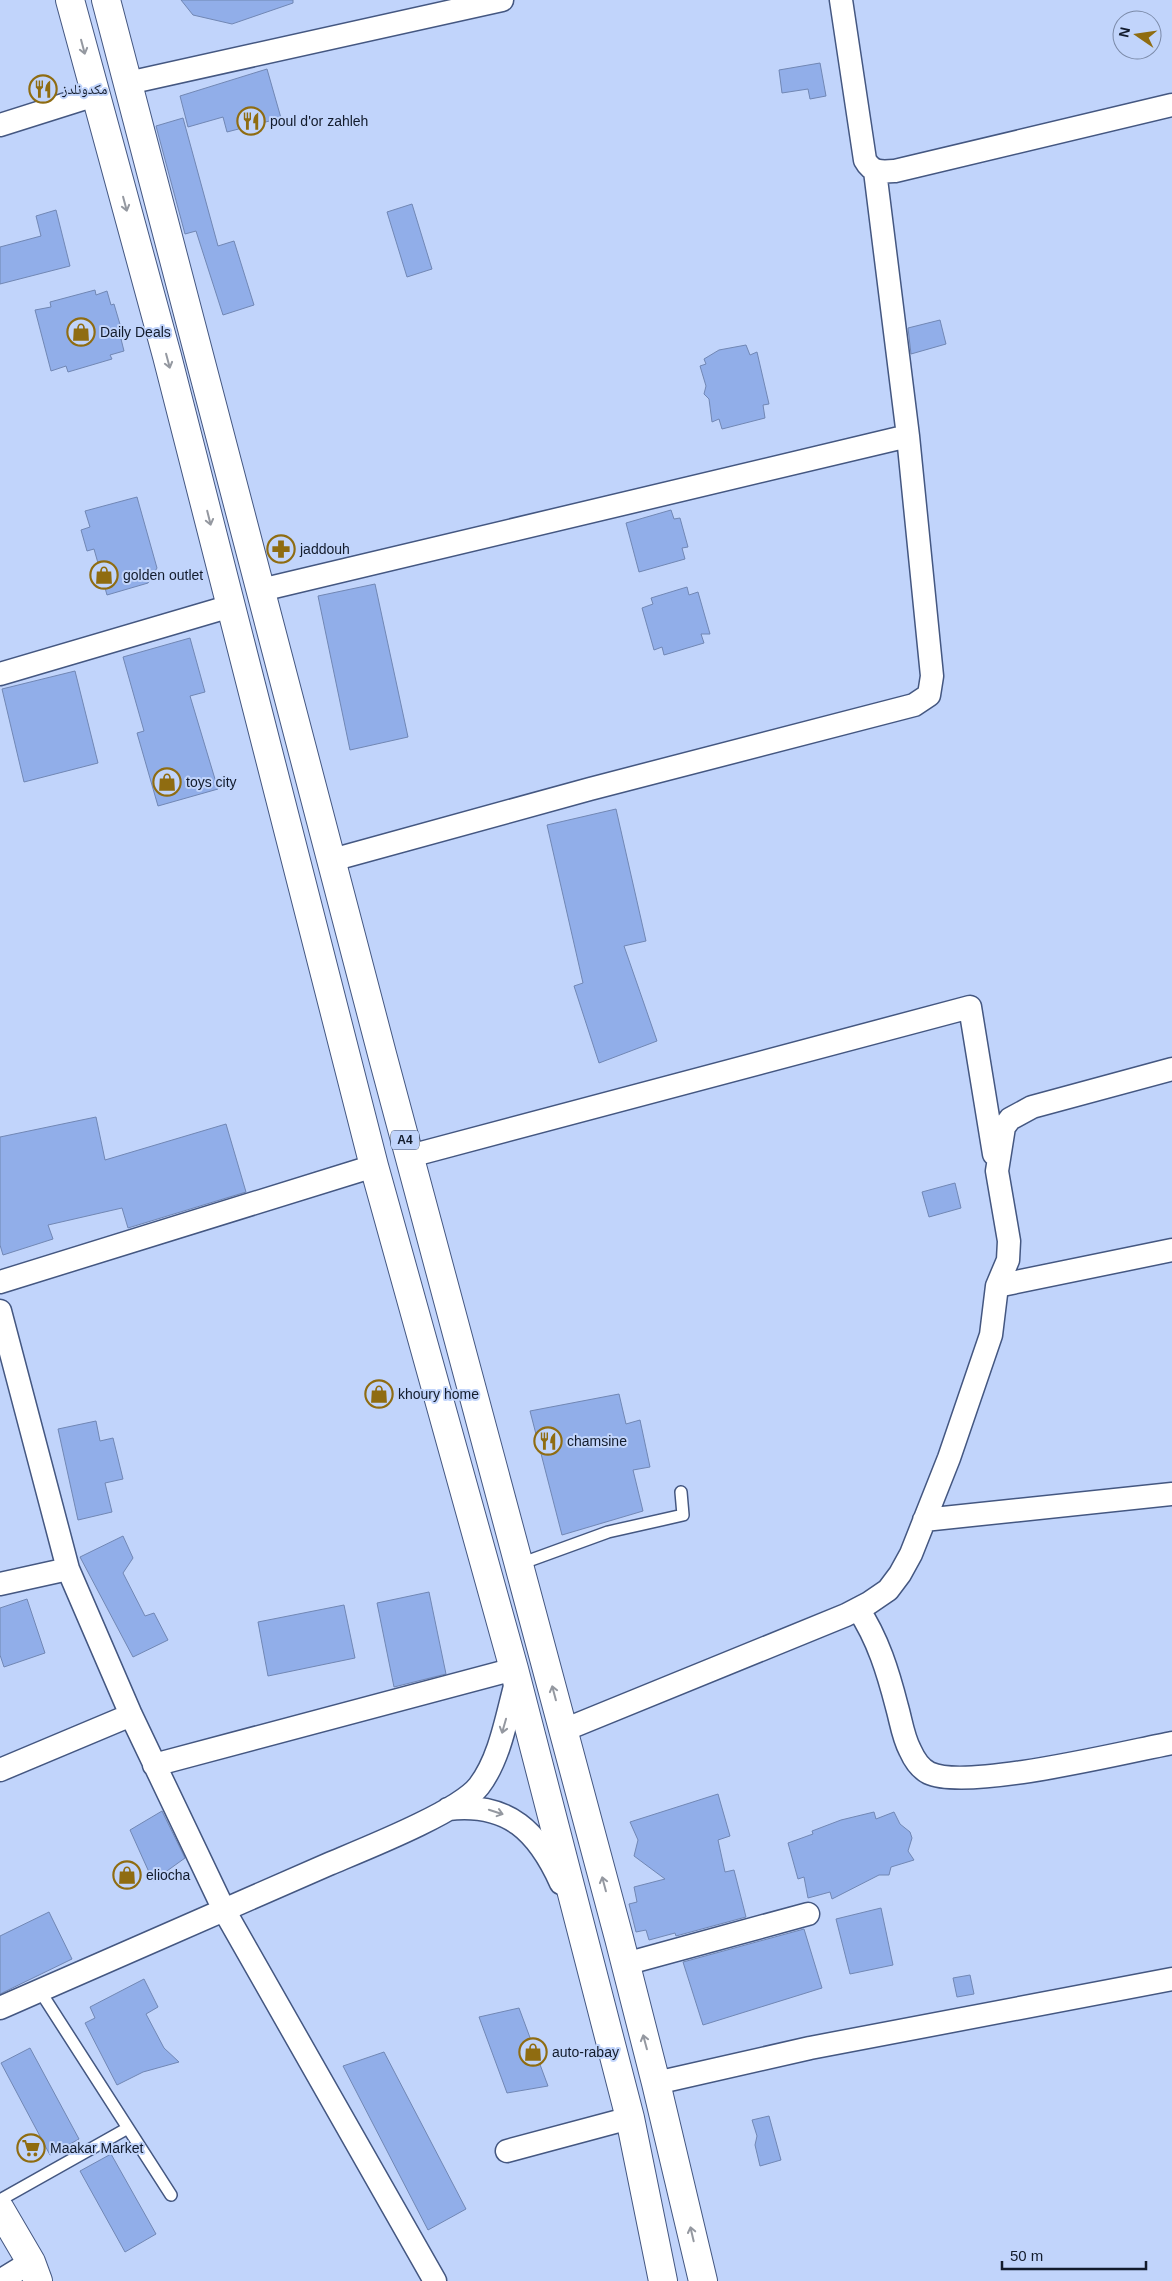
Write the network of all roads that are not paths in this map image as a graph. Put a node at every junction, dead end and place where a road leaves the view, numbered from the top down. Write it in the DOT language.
graph roads {
  1 [pos="70,0"];
  2 [pos="106,0"];
  3 [pos="502,0"];
  4 [pos="841,0"];
  5 [pos="128,83"];
  6 [pos="95,95"];
  7 [pos="1172,105"];
  8 [pos="0,124"];
  9 [pos="875,171"];
  10 [pos="908,436"];
  11 [pos="261,590"];
  12 [pos="231,606"];
  13 [pos="0,674"];
  14 [pos="332,860"];
  15 [pos="1172,1069"];
  16 [pos="410,1156"];
  17 [pos="374,1166"];
  18 [pos="997,1171"];
  19 [pos="1172,1250"];
  20 [pos="0,1282"];
  21 [pos="997,1286"];
  22 [pos="0,1312"];
  23 [pos="681,1492"];
  24 [pos="1172,1494"];
  25 [pos="924,1520"];
  26 [pos="520,1564"];
  27 [pos="68,1569"];
  28 [pos="0,1584"];
  29 [pos="858,1609"];
  30 [pos="515,1674"];
  31 [pos="131,1715"];
  32 [pos="564,1730"];
  33 [pos="1172,1743"];
  34 [pos="154,1765"];
  35 [pos="0,1770"];
  36 [pos="448,1809"];
  37 [pos="224,1910"];
  38 [pos="808,1914"];
  39 [pos="580,1926"];
  40 [pos="625,1964"];
  41 [pos="1172,1979"];
  42 [pos="40,1990"];
  43 [pos="0,2008"];
  44 [pos="656,2083"];
  45 [pos="630,2118"];
  46 [pos="128,2128"];
  47 [pos="507,2151"];
  48 [pos="171,2195"];
  49 [pos="0,2200"];
  50 [pos="0,2209"];
  51 [pos="39,2274"];
  52 [pos="0,2281"];
  53 [pos="435,2281"];
  54 [pos="663,2281"];
  55 [pos="703,2281"];
  1 -- 6 [label="main road, one-way"];
  2 -- 5 [label="main road, A4"];
  3 -- 5 [label="street"];
  4 -- 9 [label="street"];
  5 -- 11 [label="main road, A4"];
  6 -- 8 [label="street"];
  6 -- 12 [label="main road, one-way"];
  7 -- 9 [label="street"];
  9 -- 10 [label="street"];
  10 -- 11 [label="street"];
  10 -- 14 [label="street"];
  11 -- 14 [label="main road, A4"];
  12 -- 13 [label="street"];
  12 -- 17 [label="main road"];
  14 -- 16 [label="main road, A4"];
  15 -- 18 [label="street"];
  16 -- 18 [label="street"];
  16 -- 26 [label="main road, A4"];
  17 -- 20 [label="street"];
  17 -- 30 [label="main road"];
  18 -- 21 [label="street"];
  19 -- 21 [label="street"];
  21 -- 25 [label="street"];
  22 -- 27 [label="street"];
  23 -- 26 [label="lane"];
  24 -- 25 [label="street"];
  25 -- 29 [label="street"];
  32 -- 26 [label="main road, A4, one-way"];
  27 -- 28 [label="street"];
  27 -- 31 [label="street"];
  29 -- 32 [label="street"];
  29 -- 33 [label="street"];
  30 -- 34 [label="street"];
  30 -- 36 [label="street, one-way"];
  30 -- 39 [label="main road"];
  31 -- 34 [label="street"];
  31 -- 35 [label="street"];
  40 -- 32 [label="main road, A4, one-way"];
  34 -- 37 [label="street"];
  36 -- 37 [label="street"];
  36 -- 39 [label="street, one-way"];
  37 -- 42 [label="street"];
  37 -- 53 [label="street"];
  38 -- 40 [label="street"];
  39 -- 45 [label="main road"];
  44 -- 40 [label="main road, A4, one-way"];
  41 -- 44 [label="street"];
  42 -- 43 [label="street"];
  42 -- 46 [label="lane"];
  55 -- 44 [label="main road, A4, one-way"];
  45 -- 47 [label="street"];
  45 -- 54 [label="main road"];
  46 -- 48 [label="lane"];
  46 -- 49 [label="lane"];
  50 -- 51 [label="main road"];
  51 -- 52 [label="street"];
}
